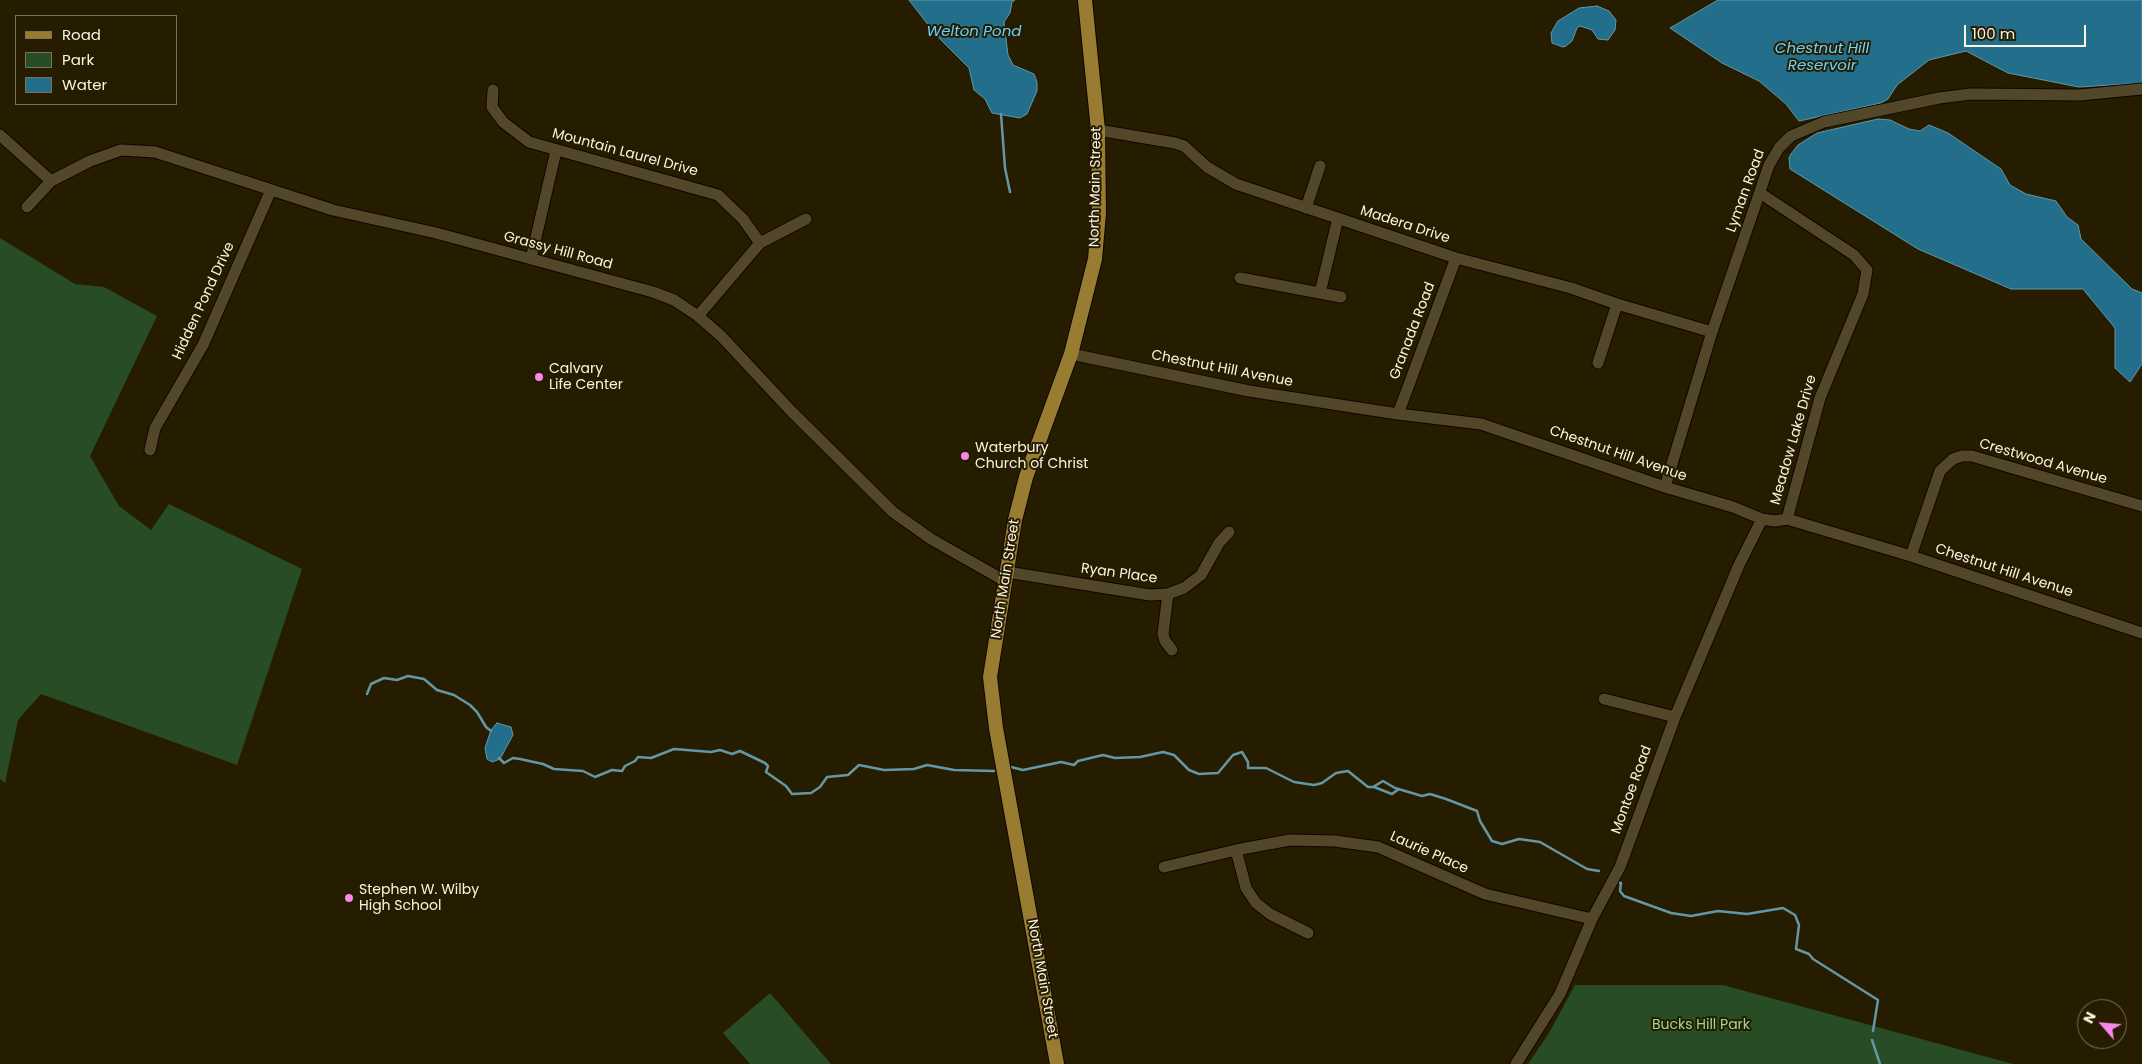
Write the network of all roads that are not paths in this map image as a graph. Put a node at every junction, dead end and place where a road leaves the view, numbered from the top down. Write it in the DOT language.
graph roads {
  1 [pos="1085,0"];
  2 [pos="2142,89"];
  3 [pos="493,90"];
  4 [pos="1098,130"];
  5 [pos="0,135"];
  6 [pos="556,151"];
  7 [pos="1320,166"];
  8 [pos="51,181"];
  9 [pos="271,190"];
  10 [pos="1760,193"];
  11 [pos="27,207"];
  12 [pos="1306,208"];
  13 [pos="1338,218"];
  14 [pos="806,219"];
  15 [pos="760,243"];
  16 [pos="1456,258"];
  17 [pos="531,259"];
  18 [pos="1240,278"];
  19 [pos="1320,293"];
  20 [pos="1341,297"];
  21 [pos="1617,304"];
  22 [pos="698,316"];
  23 [pos="1712,332"];
  24 [pos="1071,354"];
  25 [pos="1598,363"];
  26 [pos="1398,414"];
  27 [pos="150,450"];
  28 [pos="1664,487"];
  29 [pos="2142,506"];
  30 [pos="1762,519"];
  31 [pos="1787,519"];
  32 [pos="1229,532"];
  33 [pos="1911,556"];
  34 [pos="1006,577"];
  35 [pos="1168,594"];
  36 [pos="2142,633"];
  37 [pos="1172,650"];
  38 [pos="1604,699"];
  39 [pos="1675,717"];
  40 [pos="1236,850"];
  41 [pos="1164,867"];
  42 [pos="1592,919"];
  43 [pos="1308,933"];
  44 [pos="1057,1064"];
  45 [pos="1516,1064"];
  1 -- 4 [label="main road, North Main Street"];
  2 -- 10 [label="street, Lyman Road"];
  3 -- 6 [label="street, Mountain Laurel Drive"];
  4 -- 12 [label="street, Madera Drive"];
  4 -- 24 [label="main road, North Main Street"];
  5 -- 8 [label="street"];
  6 -- 15 [label="street, Mountain Laurel Drive"];
  6 -- 17 [label="street"];
  7 -- 12 [label="street"];
  8 -- 9 [label="street, Grassy Hill Road"];
  8 -- 11 [label="street, Grassy Hill Road"];
  9 -- 17 [label="street, Grassy Hill Road"];
  9 -- 27 [label="street, Hidden Pond Drive"];
  10 -- 23 [label="street, Lyman Road"];
  10 -- 31 [label="street, Meadow Lake Drive"];
  12 -- 13 [label="street, Madera Drive"];
  13 -- 16 [label="street, Madera Drive"];
  13 -- 19 [label="street"];
  14 -- 15 [label="street"];
  15 -- 22 [label="street"];
  16 -- 21 [label="street, Madera Drive"];
  16 -- 26 [label="street, Granada Road"];
  17 -- 22 [label="street, Grassy Hill Road"];
  18 -- 19 [label="street"];
  19 -- 20 [label="street"];
  21 -- 23 [label="street, Madera Drive"];
  21 -- 25 [label="street"];
  22 -- 34 [label="street, Grassy Hill Road"];
  23 -- 28 [label="street, Lyman Road"];
  24 -- 26 [label="street, Chestnut Hill Avenue"];
  24 -- 34 [label="main road, North Main Street"];
  26 -- 28 [label="street, Chestnut Hill Avenue"];
  28 -- 30 [label="street, Chestnut Hill Avenue"];
  29 -- 33 [label="street, Crestwood Avenue"];
  30 -- 31 [label="street, Chestnut Hill Avenue"];
  30 -- 39 [label="street, Montoe Road"];
  31 -- 33 [label="street, Chestnut Hill Avenue"];
  32 -- 35 [label="street, Ryan Place"];
  33 -- 36 [label="street, Chestnut Hill Avenue"];
  34 -- 35 [label="street, Ryan Place"];
  34 -- 44 [label="main road, North Main Street"];
  35 -- 37 [label="street"];
  38 -- 39 [label="street"];
  39 -- 42 [label="street, Montoe Road"];
  40 -- 41 [label="street, Laurie Place"];
  40 -- 42 [label="street, Laurie Place"];
  40 -- 43 [label="street"];
  42 -- 45 [label="street, Montoe Road"];
}
